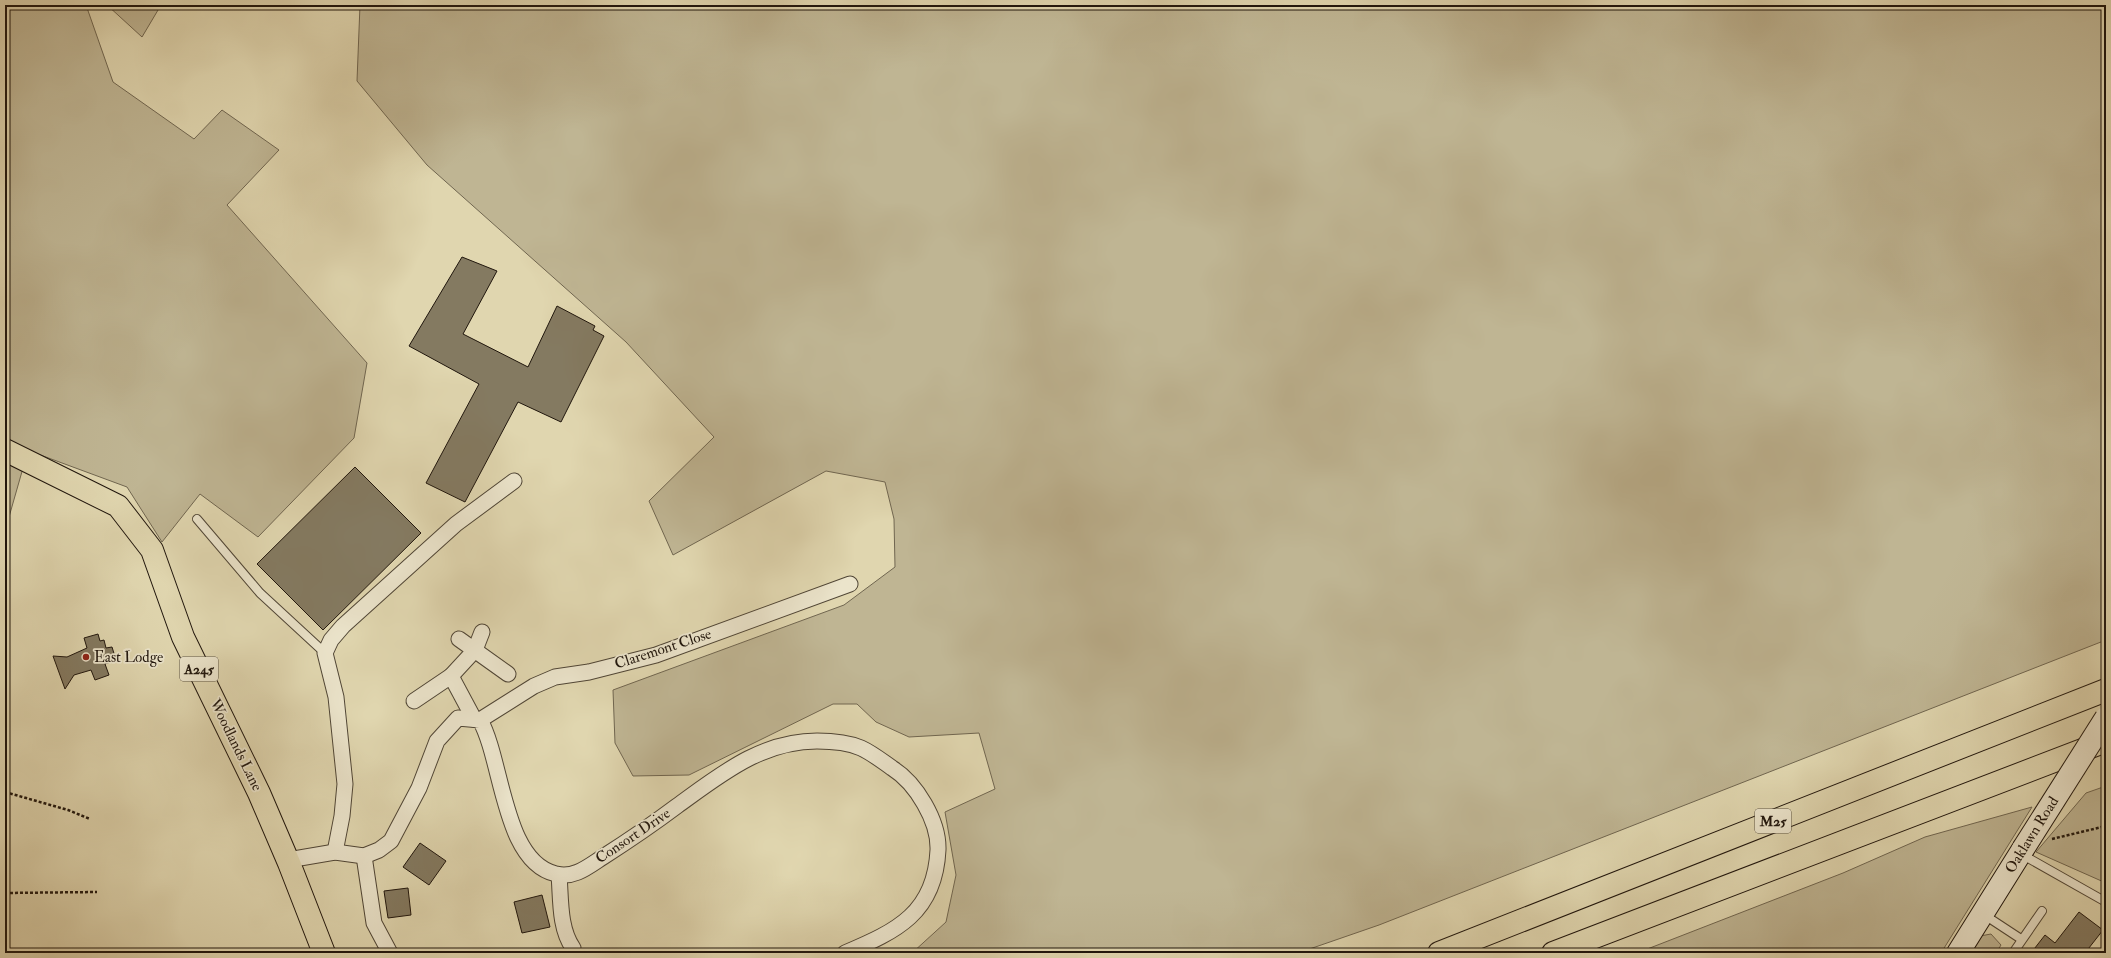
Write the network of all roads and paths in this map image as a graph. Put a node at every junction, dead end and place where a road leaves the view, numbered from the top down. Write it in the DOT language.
graph roads {
  1 [pos="5,450"];
  2 [pos="514,481"];
  3 [pos="196,519"];
  4 [pos="850,584"];
  5 [pos="482,632"];
  6 [pos="459,639"];
  7 [pos="475,650"];
  8 [pos="325,653"];
  9 [pos="508,674"];
  10 [pos="451,676"];
  11 [pos="2106,690"];
  12 [pos="414,701"];
  13 [pos="2106,718"];
  14 [pos="477,720"];
  15 [pos="2106,741"];
  16 [pos="5,792"];
  17 [pos="90,818"];
  18 [pos="2106,826"];
  19 [pos="2050,840"];
  20 [pos="2021,851"];
  21 [pos="335,852"];
  22 [pos="364,856"];
  23 [pos="288,860"];
  24 [pos="559,875"];
  25 [pos="97,892"];
  26 [pos="5,893"];
  27 [pos="2106,902"];
  28 [pos="2042,911"];
  29 [pos="1982,914"];
  30 [pos="2021,939"];
  31 [pos="573,948"];
  32 [pos="324,953"];
  33 [pos="390,953"];
  34 [pos="845,953"];
  35 [pos="1439,953"];
  36 [pos="1553,953"];
  37 [pos="1958,953"];
  38 [pos="2012,953"];
  1 -- 23 [label="main road, Woodlands Lane / A245"];
  2 -- 8 [label="street"];
  3 -- 8 [label="lane"];
  4 -- 14 [label="street, Claremont Close"];
  5 -- 7 [label="street"];
  6 -- 7 [label="street"];
  7 -- 9 [label="street"];
  7 -- 10 [label="street"];
  8 -- 21 [label="street"];
  10 -- 12 [label="street"];
  10 -- 14 [label="street, Consort Drive"];
  11 -- 35 [label="main road, M25"];
  13 -- 20 [label="street, Oaklawn Road, bridge"];
  14 -- 22 [label="street"];
  14 -- 24 [label="street, Consort Drive"];
  15 -- 36 [label="main road"];
  16 -- 17 [label="path"];
  18 -- 19 [label="path"];
  20 -- 27 [label="lane"];
  20 -- 29 [label="street, Oaklawn Road"];
  21 -- 22 [label="street"];
  21 -- 23 [label="street"];
  22 -- 33 [label="street"];
  23 -- 32 [label="main road, Woodlands Lane / A245"];
  24 -- 31 [label="street"];
  24 -- 34 [label="street, Consort Drive"];
  25 -- 26 [label="path"];
  28 -- 30 [label="lane"];
  29 -- 30 [label="lane"];
  29 -- 37 [label="street, Oaklawn Road"];
  30 -- 38 [label="lane"];
}
